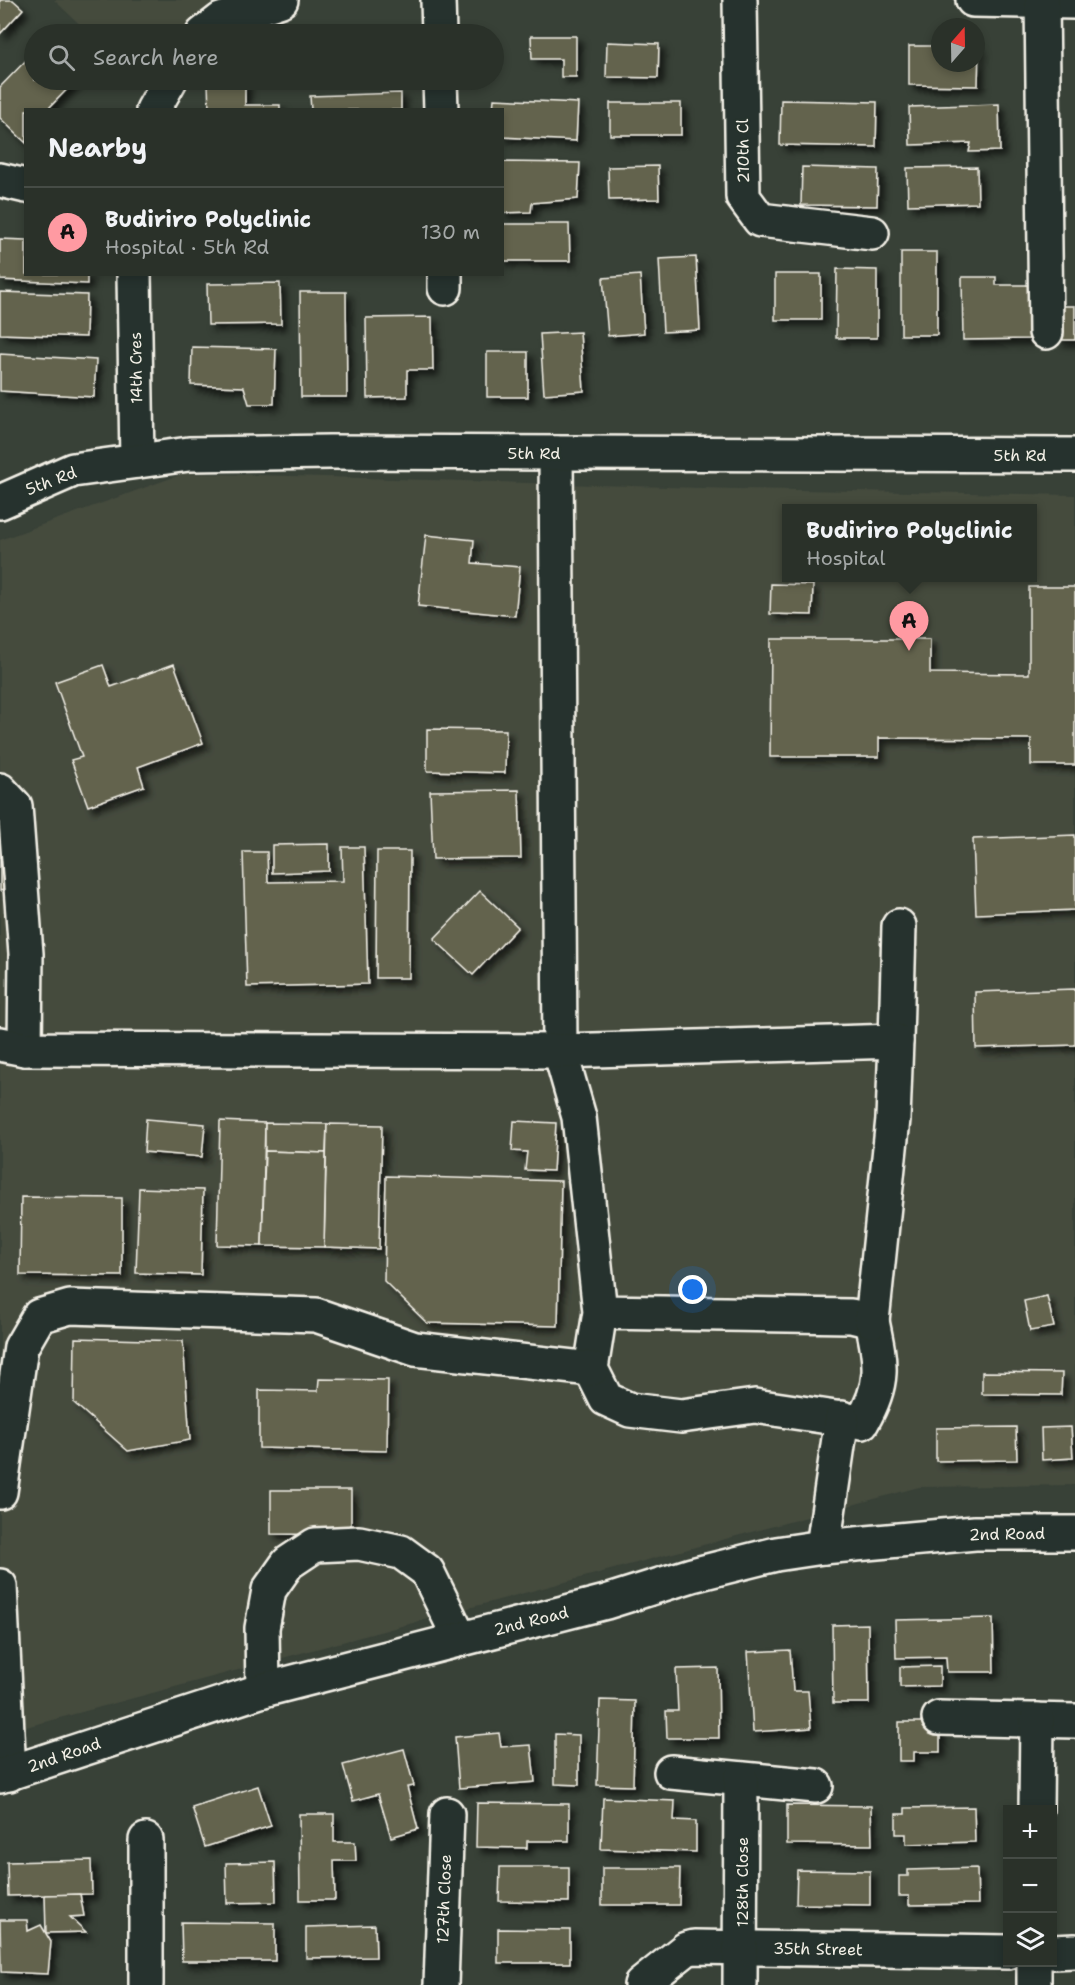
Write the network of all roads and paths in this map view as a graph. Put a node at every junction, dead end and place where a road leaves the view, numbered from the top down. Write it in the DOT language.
graph roads {
  1 [pos="281,0"];
  2 [pos="438,0"];
  3 [pos="740,0"];
  4 [pos="973,0"];
  5 [pos="1042,1"];
  6 [pos="1075,2"];
  7 [pos="216,24"];
  8 [pos="439,24"];
  9 [pos="164,90"];
  10 [pos="440,90"];
  11 [pos="154,108"];
  12 [pos="441,108"];
  13 [pos="0,180"];
  14 [pos="24,186"];
  15 [pos="872,233"];
  16 [pos="134,276"];
  17 [pos="1046,332"];
  18 [pos="556,453"];
  19 [pos="1075,455"];
  20 [pos="137,461"];
  21 [pos="0,502"];
  22 [pos="0,790"];
  23 [pos="899,926"];
  24 [pos="896,1041"];
  25 [pos="13,1046"];
  26 [pos="561,1051"];
  27 [pos="600,1312"];
  28 [pos="872,1321"];
  29 [pos="591,1369"];
  30 [pos="842,1418"];
  31 [pos="0,1492"];
  32 [pos="1075,1533"];
  33 [pos="823,1546"];
  34 [pos="0,1586"];
  35 [pos="1,1622"];
  36 [pos="460,1639"];
  37 [pos="263,1690"];
  38 [pos="939,1718"];
  39 [pos="1037,1720"];
  40 [pos="1075,1721"];
  41 [pos="670,1772"];
  42 [pos="4,1775"];
  43 [pos="741,1779"];
  44 [pos="816,1786"];
  45 [pos="1036,1805"];
  46 [pos="447,1814"];
  47 [pos="146,1840"];
  48 [pos="742,1948"];
  49 [pos="1075,1951"];
  50 [pos="1003,1952"];
  51 [pos="1057,1952"];
  52 [pos="1034,1967"];
  53 [pos="146,1985"];
  54 [pos="441,1985"];
  55 [pos="641,1985"];
  56 [pos="740,1985"];
  57 [pos="1034,1985"];
  1 -- 7 [label="street"];
  2 -- 8 [label="street"];
  3 -- 15 [label="street, 210th Cl"];
  4 -- 5 [label="street"];
  5 -- 6 [label="street"];
  5 -- 17 [label="street"];
  9 -- 11 [label="street"];
  10 -- 12 [label="street"];
  13 -- 14 [label="street"];
  16 -- 20 [label="street, 14th Cres"];
  18 -- 19 [label="street, 5th Rd"];
  18 -- 20 [label="street, 5th Rd"];
  18 -- 26 [label="street"];
  20 -- 21 [label="street, 5th Rd"];
  22 -- 25 [label="street"];
  23 -- 24 [label="street"];
  24 -- 26 [label="street"];
  24 -- 28 [label="street"];
  25 -- 26 [label="street"];
  26 -- 27 [label="street"];
  27 -- 28 [label="street"];
  27 -- 29 [label="street"];
  28 -- 30 [label="street"];
  29 -- 30 [label="street"];
  29 -- 31 [label="street"];
  30 -- 33 [label="street"];
  32 -- 33 [label="street, 2nd Road"];
  33 -- 36 [label="street, 2nd Road"];
  34 -- 35 [label="street"];
  35 -- 42 [label="street"];
  36 -- 37 [label="street, 2nd Road"];
  36 -- 37 [label="street"];
  37 -- 42 [label="street, 2nd Road"];
  38 -- 39 [label="street"];
  39 -- 40 [label="street"];
  39 -- 45 [label="street"];
  41 -- 43 [label="street"];
  43 -- 44 [label="street"];
  43 -- 48 [label="street, 128th Close"];
  46 -- 54 [label="street, 127th Close"];
  47 -- 53 [label="street"];
  48 -- 50 [label="street, 35th Street"];
  48 -- 55 [label="street, 35th Street"];
  48 -- 56 [label="street, 128th Close"];
  49 -- 51 [label="street"];
  52 -- 57 [label="street"];
}
